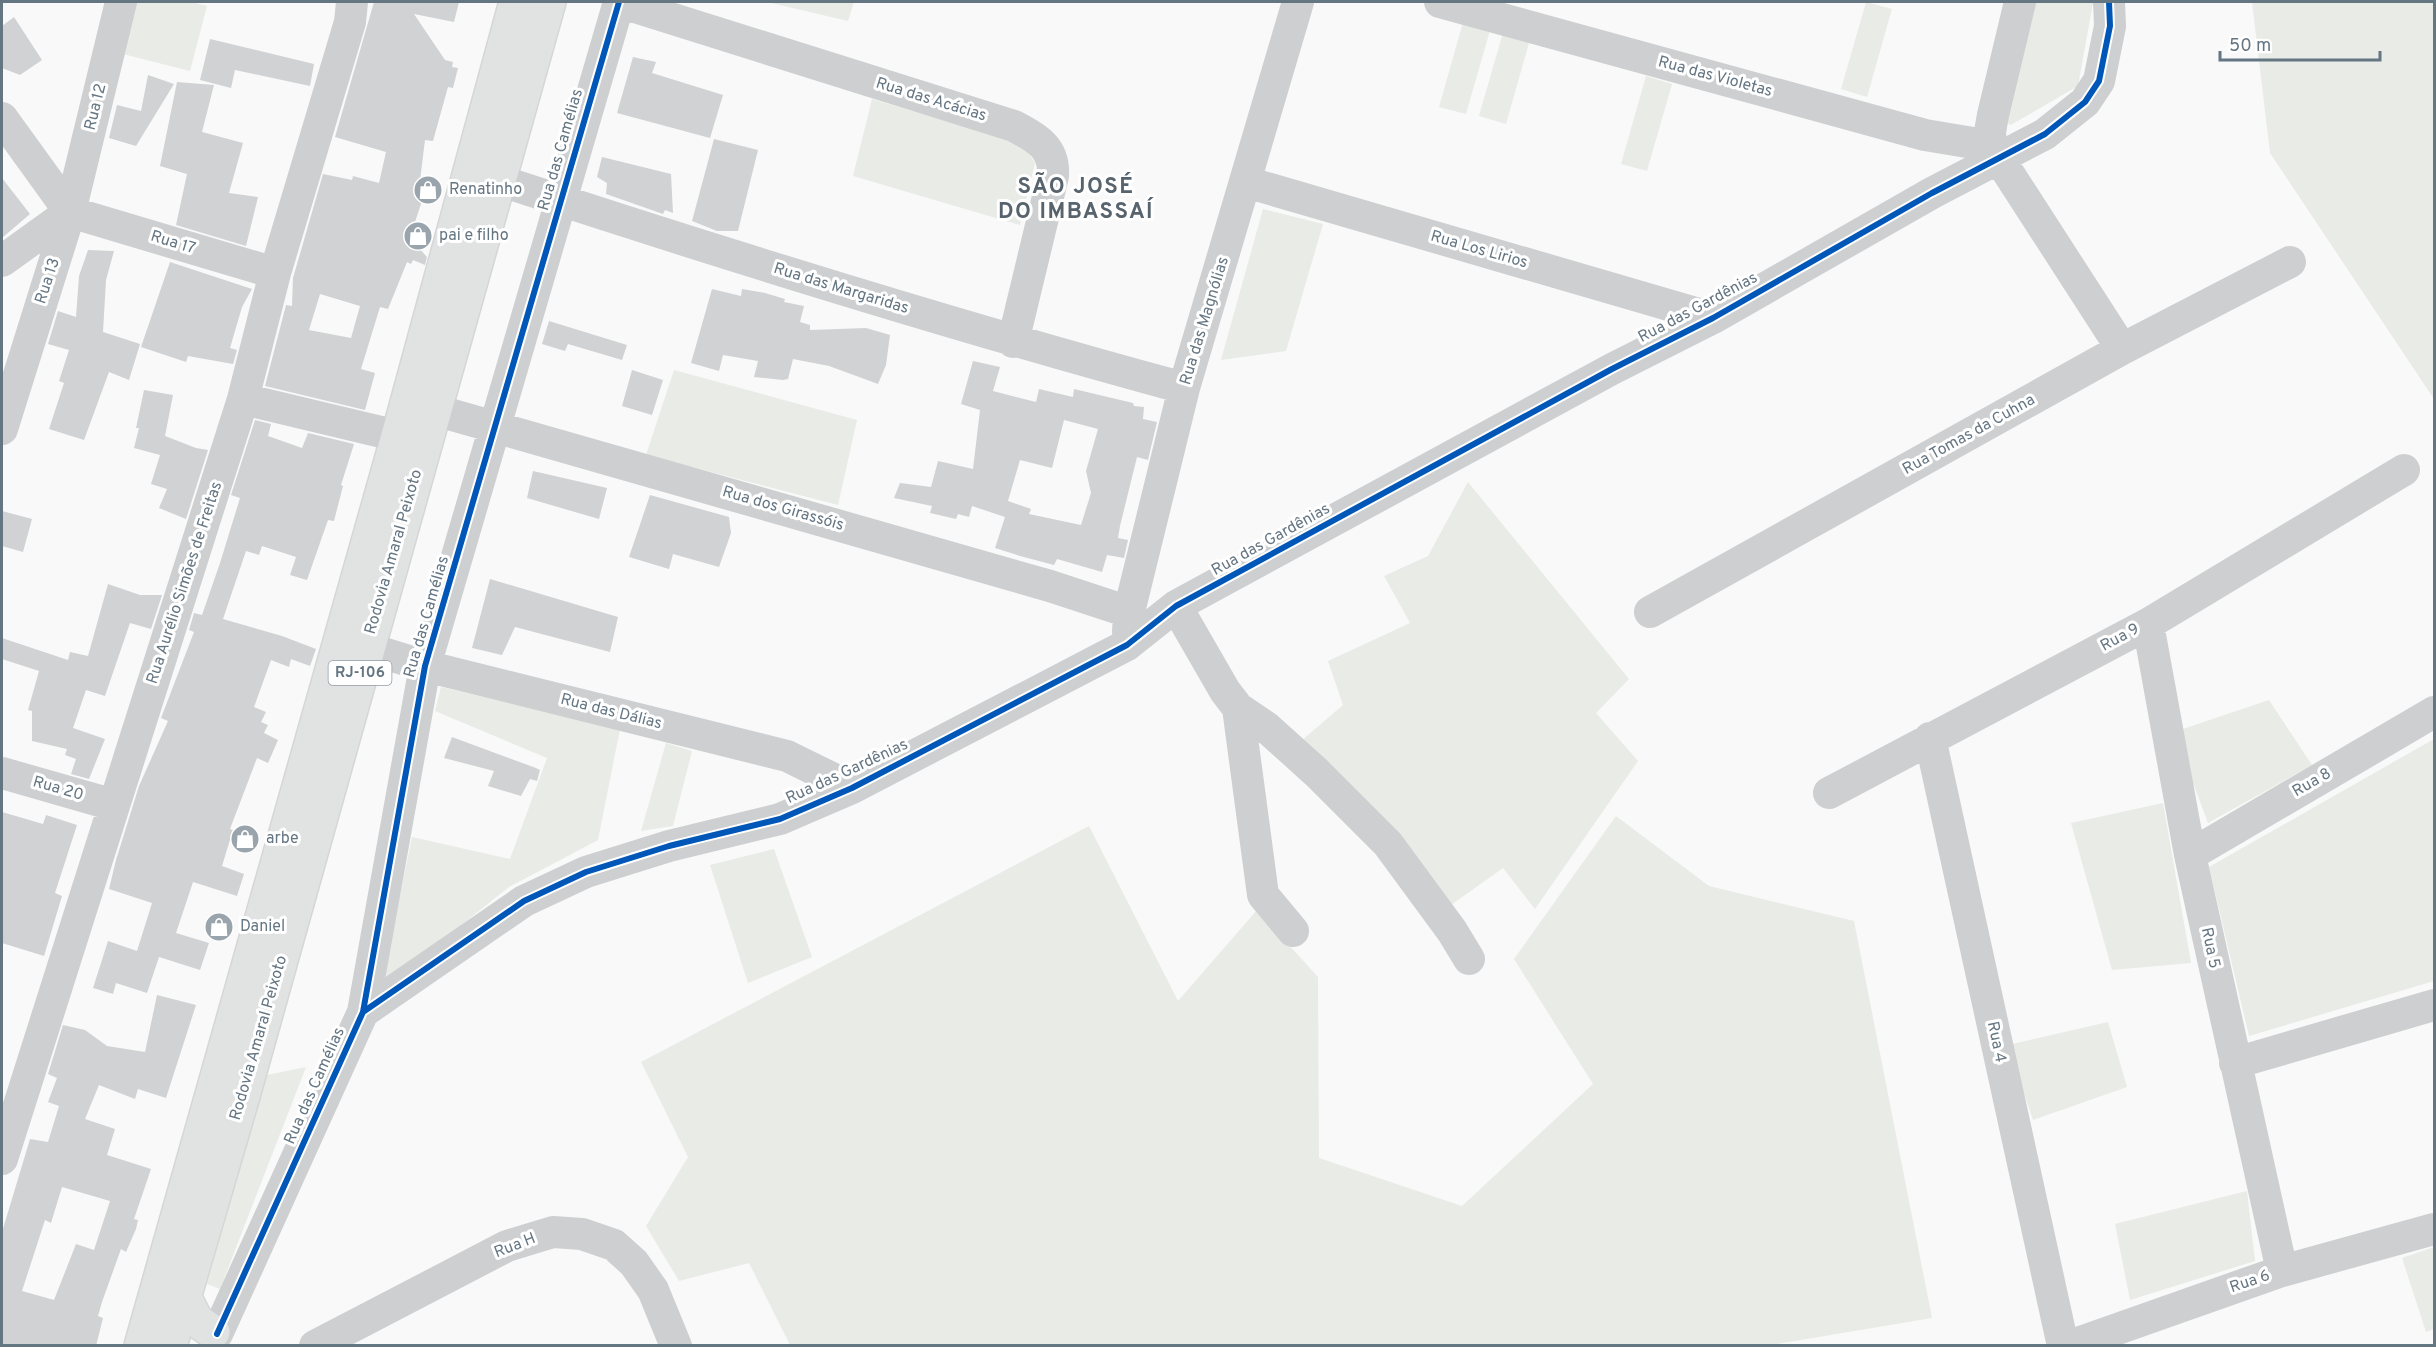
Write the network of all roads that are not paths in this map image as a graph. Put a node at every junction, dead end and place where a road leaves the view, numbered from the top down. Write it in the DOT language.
graph roads {
  1 [pos="121,2"];
  2 [pos="352,2"];
  3 [pos="516,2"];
  4 [pos="549,2"];
  5 [pos="619,2"];
  6 [pos="1298,2"];
  7 [pos="1440,2"];
  8 [pos="2020,2"];
  9 [pos="2109,2"];
  10 [pos="2,118"];
  11 [pos="1996,152"];
  12 [pos="501,182"];
  13 [pos="1246,182"];
  14 [pos="560,201"];
  15 [pos="70,212"];
  16 [pos="2,261"];
  17 [pos="2290,262"];
  18 [pos="275,273"];
  19 [pos="1713,318"];
  20 [pos="1013,342"];
  21 [pos="2122,349"];
  22 [pos="1185,388"];
  23 [pos="243,399"];
  24 [pos="435,410"];
  25 [pos="496,428"];
  26 [pos="2,429"];
  27 [pos="398,436"];
  28 [pos="2404,470"];
  29 [pos="1176,606"];
  30 [pos="1129,612"];
  31 [pos="1650,612"];
  32 [pos="2148,624"];
  33 [pos="1127,645"];
  34 [pos="367,648"];
  35 [pos="425,666"];
  36 [pos="1238,708"];
  37 [pos="2434,712"];
  38 [pos="1930,738"];
  39 [pos="2,773"];
  40 [pos="852,788"];
  41 [pos="1829,793"];
  42 [pos="114,805"];
  43 [pos="2190,855"];
  44 [pos="1293,931"];
  45 [pos="1468,959"];
  46 [pos="2434,1005"];
  47 [pos="363,1012"];
  48 [pos="2235,1063"];
  49 [pos="2,1159"];
  50 [pos="2434,1229"];
  51 [pos="2282,1271"];
  52 [pos="184,1296"];
  53 [pos="212,1339"];
  54 [pos="141,1346"];
  55 [pos="170,1346"];
  56 [pos="315,1346"];
  57 [pos="676,1346"];
  58 [pos="2063,1346"];
  59 [pos="2069,1346"];
  1 -- 15 [label="street, Rua 12"];
  2 -- 18 [label="street, Rua Aurélio Simões de Freitas"];
  3 -- 27 [label="highway, Rodovia Amaral Peixoto / RJ-106"];
  4 -- 12 [label="highway, Rodovia Amaral Peixoto / RJ-106"];
  5 -- 14 [label="street, Rua das Camélias"];
  5 -- 20 [label="street, Rua das Acácias"];
  6 -- 13 [label="street, Rua das Magnólias"];
  7 -- 11 [label="street, Rua das Violetas"];
  8 -- 11 [label="street"];
  9 -- 11 [label="street, Rua das Gardênias"];
  10 -- 15 [label="street"];
  11 -- 19 [label="street, Rua das Gardênias"];
  11 -- 21 [label="street"];
  12 -- 14 [label="street, Rua das Margaridas"];
  12 -- 24 [label="highway, Rodovia Amaral Peixoto / RJ-106"];
  13 -- 19 [label="street, Rua Los Lirios"];
  13 -- 22 [label="street, Rua das Magnólias"];
  14 -- 20 [label="street, Rua das Margaridas"];
  14 -- 25 [label="street, Rua das Camélias"];
  15 -- 16 [label="street, Rua 13"];
  15 -- 18 [label="street, Rua 17"];
  15 -- 26 [label="street, Rua 13"];
  17 -- 21 [label="street, Rua Tomas da Cuhna"];
  18 -- 23 [label="street, Rua Aurélio Simões de Freitas"];
  19 -- 29 [label="street, Rua das Gardênias"];
  20 -- 22 [label="street, Rua das Margaridas"];
  21 -- 31 [label="street, Rua Tomas da Cuhna"];
  22 -- 30 [label="street, Rua das Magnólias"];
  23 -- 27 [label="street"];
  23 -- 42 [label="street, Rua Aurélio Simões de Freitas"];
  24 -- 25 [label="street, Rua dos Girassóis"];
  24 -- 34 [label="highway, Rodovia Amaral Peixoto / RJ-106"];
  25 -- 30 [label="street, Rua dos Girassóis"];
  25 -- 35 [label="street, Rua das Camélias"];
  27 -- 54 [label="highway, Rodovia Amaral Peixoto / RJ-106"];
  28 -- 32 [label="street, Rua 9"];
  29 -- 33 [label="street, Rua das Gardênias"];
  29 -- 36 [label="street"];
  30 -- 33 [label="street, Rua das Magnólias"];
  32 -- 38 [label="street, Rua 9"];
  32 -- 43 [label="street, Rua 5"];
  33 -- 40 [label="street, Rua das Gardênias"];
  34 -- 35 [label="street, Rua das Dálias"];
  34 -- 52 [label="highway, Rodovia Amaral Peixoto / RJ-106"];
  35 -- 40 [label="street, Rua das Dálias"];
  35 -- 47 [label="street, Rua das Camélias"];
  36 -- 44 [label="street"];
  36 -- 45 [label="street"];
  37 -- 43 [label="street, Rua 8"];
  38 -- 41 [label="street, Rua 9"];
  38 -- 58 [label="street, Rua 4"];
  39 -- 42 [label="street, Rua 20"];
  40 -- 47 [label="street, Rua das Gardênias"];
  42 -- 49 [label="street, Rua Aurélio Simões de Freitas"];
  43 -- 48 [label="street, Rua 5"];
  46 -- 48 [label="street"];
  47 -- 53 [label="street, Rua das Camélias"];
  48 -- 51 [label="street, Rua 5"];
  50 -- 51 [label="street, Rua 6"];
  51 -- 59 [label="street, Rua 6"];
  52 -- 53 [label="highway"];
  52 -- 55 [label="highway, Rodovia Amaral Peixoto / RJ-106"];
  56 -- 57 [label="street, Rua H"];
}
